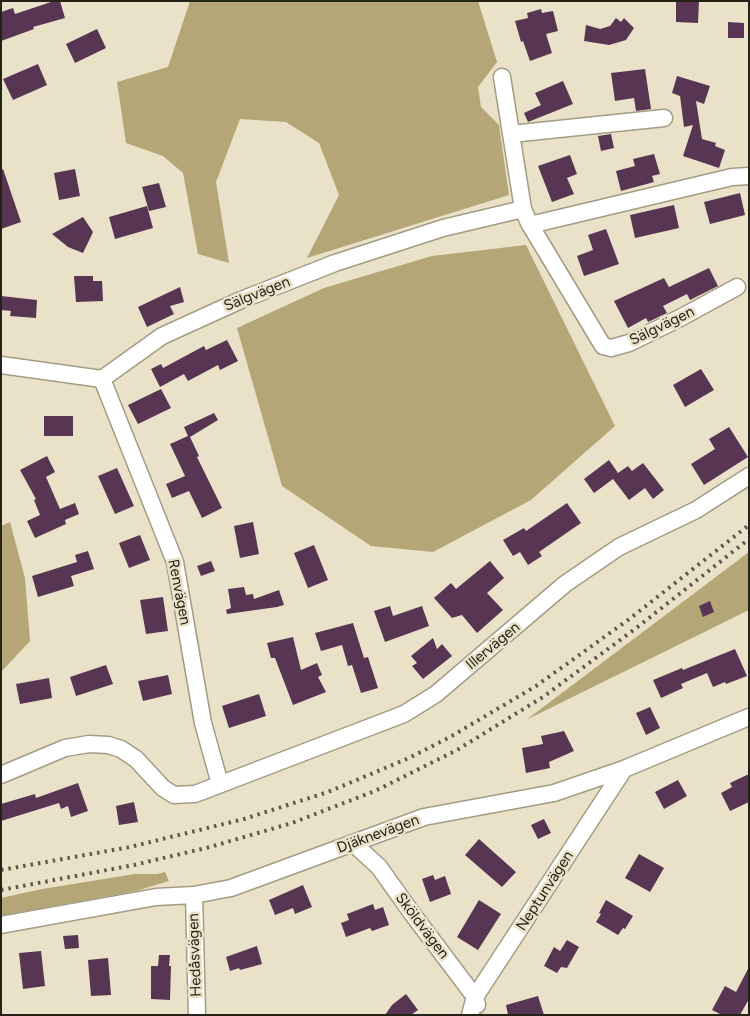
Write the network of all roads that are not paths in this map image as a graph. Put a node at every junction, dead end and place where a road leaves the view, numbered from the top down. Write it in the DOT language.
graph roads {
  1 [pos="502,77"];
  2 [pos="664,118"];
  3 [pos="512,134"];
  4 [pos="749,176"];
  5 [pos="522,209"];
  6 [pos="530,225"];
  7 [pos="738,288"];
  8 [pos="1,365"];
  9 [pos="102,379"];
  10 [pos="749,476"];
  11 [pos="749,717"];
  12 [pos="624,769"];
  13 [pos="1,775"];
  14 [pos="220,784"];
  15 [pos="353,843"];
  16 [pos="194,895"];
  17 [pos="1,924"];
  18 [pos="475,996"];
  19 [pos="197,1015"];
  20 [pos="470,1015"];
  21 [pos="480,1015"];
  1 -- 3 [label="street, Sälgvägen"];
  2 -- 3 [label="street"];
  3 -- 5 [label="street, Sälgvägen"];
  4 -- 6 [label="street"];
  5 -- 6 [label="street, Sälgvägen"];
  5 -- 9 [label="street, Sälgvägen"];
  6 -- 7 [label="street, Sälgvägen"];
  8 -- 9 [label="street"];
  9 -- 14 [label="street, Renvägen"];
  10 -- 14 [label="street, Illervägen"];
  11 -- 12 [label="street, Djäknevägen"];
  12 -- 15 [label="street, Djäknevägen"];
  12 -- 18 [label="street, Neptunvägen"];
  13 -- 14 [label="street, Illervägen"];
  15 -- 16 [label="street, Djäknevägen"];
  15 -- 18 [label="street, Sköldvägen"];
  16 -- 17 [label="street, Djäknevägen"];
  16 -- 19 [label="street, Hedåsvägen"];
  18 -- 20 [label="street, Neptunvägen"];
  18 -- 21 [label="street, Sköldvägen"];
}
